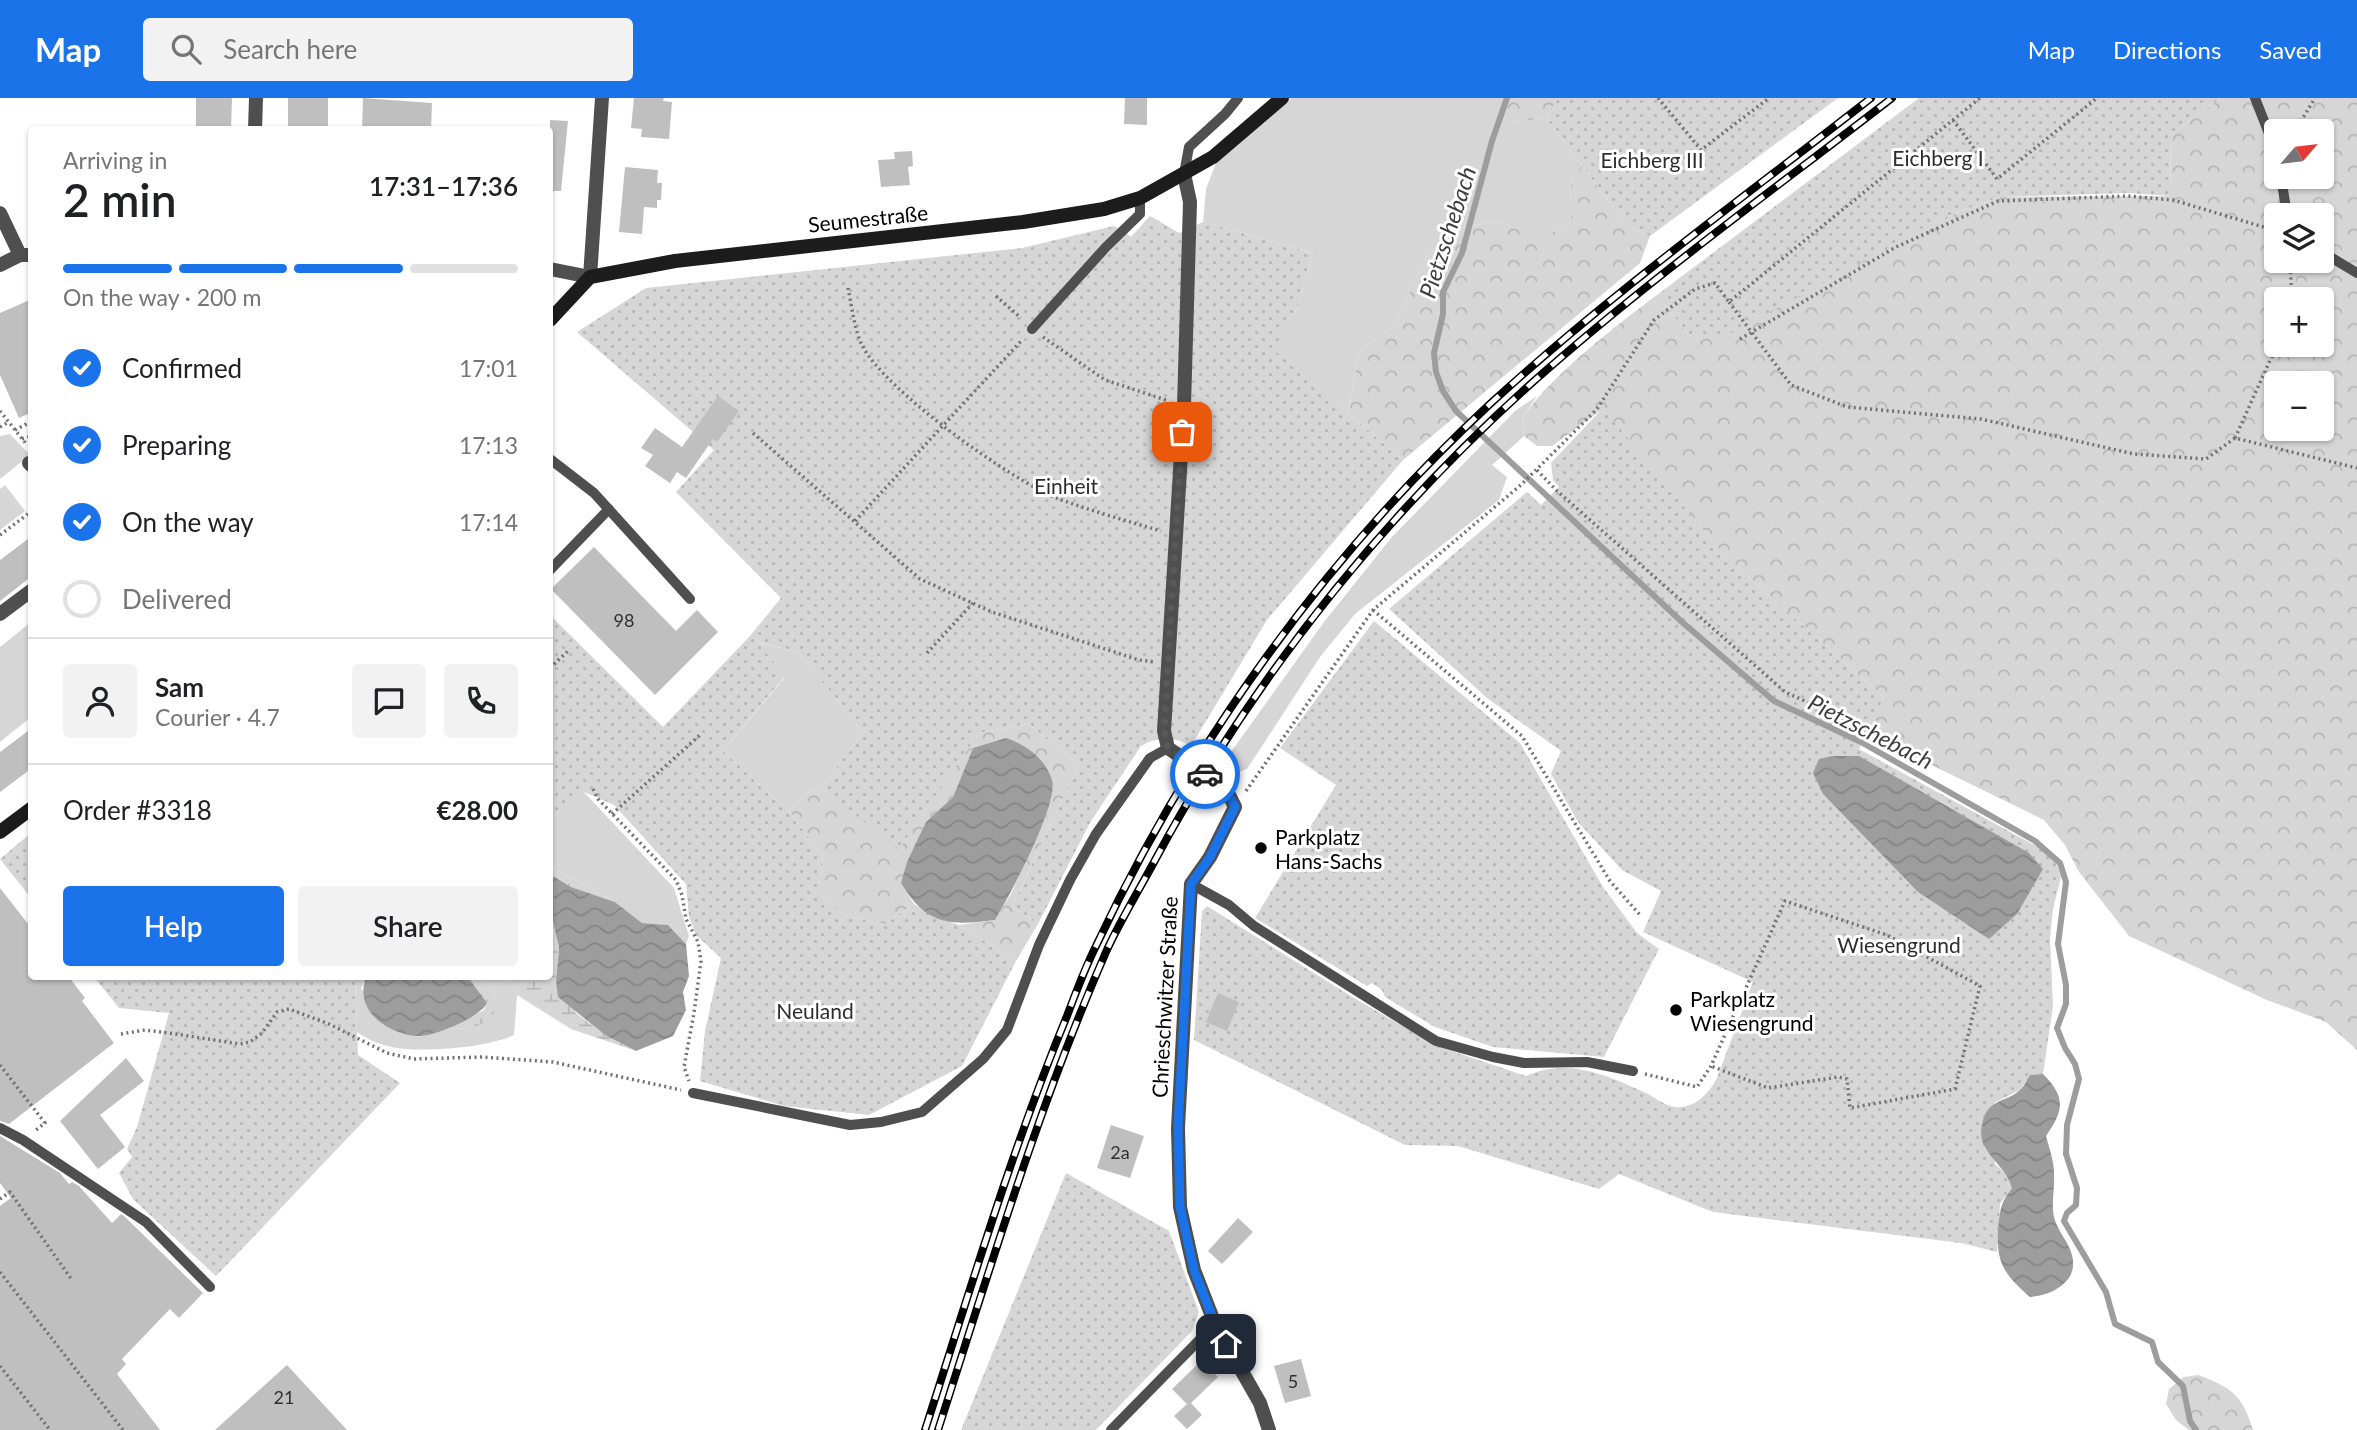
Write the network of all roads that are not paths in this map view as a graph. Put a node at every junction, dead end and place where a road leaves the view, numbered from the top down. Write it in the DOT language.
graph roads {
  1 [pos="256,98"];
  2 [pos="602,98"];
  3 [pos="1238,98"];
  4 [pos="1282,98"];
  5 [pos="2255,98"];
  6 [pos="2264,121"];
  7 [pos="255,126"];
  8 [pos="1184,174"];
  9 [pos="1140,198"];
  10 [pos="0,213"];
  11 [pos="26,255"];
  12 [pos="2334,259"];
  13 [pos="0,265"];
  14 [pos="553,270"];
  15 [pos="2357,273"];
  16 [pos="590,276"];
  17 [pos="553,317"];
  18 [pos="1032,329"];
  19 [pos="553,461"];
  20 [pos="608,509"];
  21 [pos="553,567"];
  22 [pos="28,593"];
  23 [pos="690,599"];
  24 [pos="0,614"];
  25 [pos="1168,748"];
  26 [pos="28,811"];
  27 [pos="0,832"];
  28 [pos="1191,884"];
  29 [pos="1633,1071"];
  30 [pos="694,1093"];
  31 [pos="0,1128"];
  32 [pos="210,1287"];
  33 [pos="1215,1324"];
  34 [pos="1111,1430"];
  35 [pos="1269,1430"];
  1 -- 7 [label="street"];
  2 -- 16 [label="street"];
  3 -- 8 [label="lane"];
  4 -- 8 [label="street, Seumestraße"];
  5 -- 6 [label="lane"];
  8 -- 9 [label="street, Seumestraße"];
  8 -- 25 [label="street"];
  9 -- 16 [label="street, Seumestraße"];
  9 -- 18 [label="lane"];
  10 -- 11 [label="street"];
  11 -- 13 [label="street"];
  12 -- 15 [label="lane"];
  14 -- 16 [label="street, Seumestraße"];
  16 -- 17 [label="street"];
  19 -- 20 [label="lane"];
  20 -- 21 [label="lane"];
  20 -- 23 [label="lane"];
  22 -- 24 [label="street"];
  25 -- 28 [label="street, Chrieschwitzer Straße"];
  25 -- 30 [label="lane"];
  26 -- 27 [label="street"];
  28 -- 29 [label="lane"];
  28 -- 33 [label="street, Chrieschwitzer Straße"];
  31 -- 32 [label="lane"];
  33 -- 34 [label="lane"];
  33 -- 35 [label="street, Chrieschwitzer Straße"];
}
